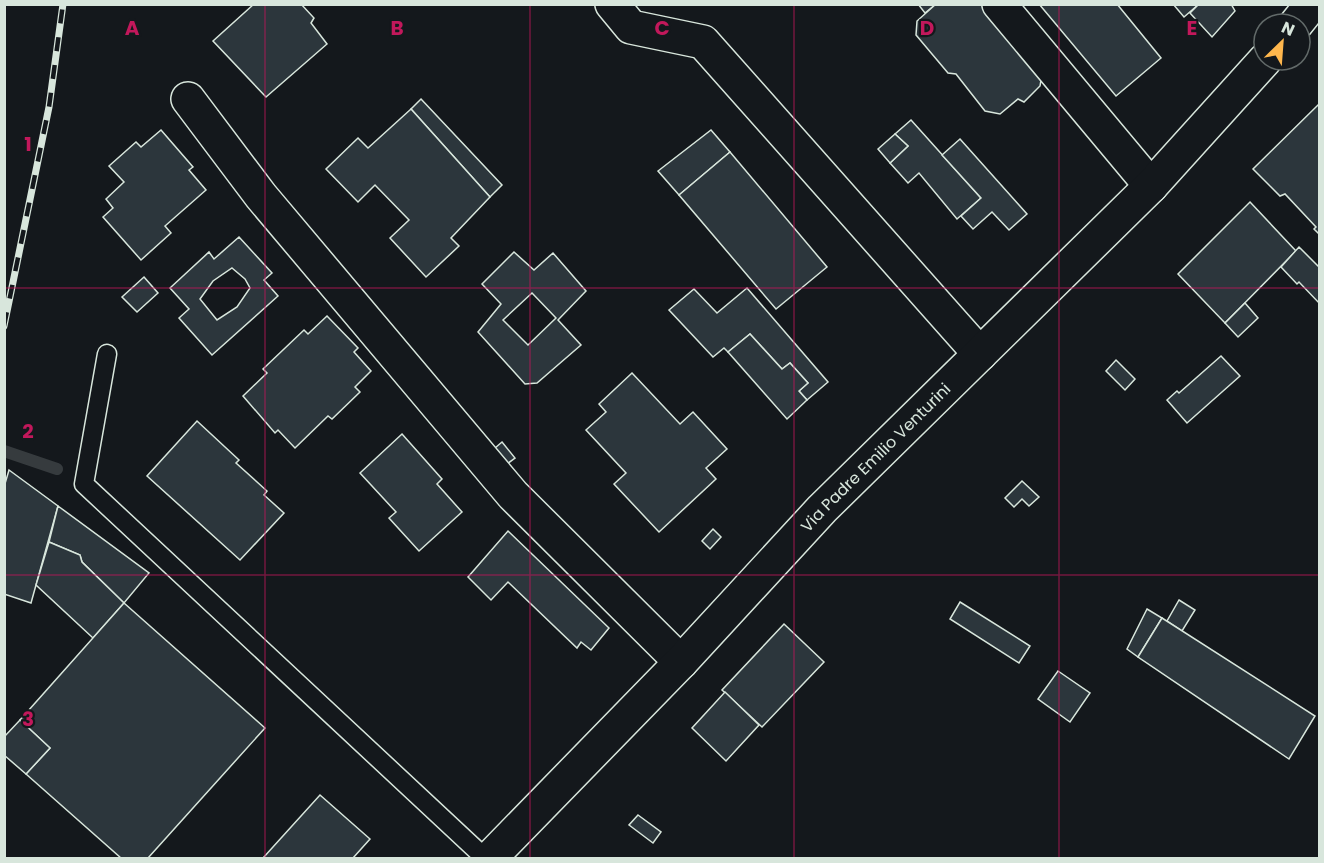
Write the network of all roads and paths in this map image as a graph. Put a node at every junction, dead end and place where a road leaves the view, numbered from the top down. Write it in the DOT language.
graph roads {
  1 [pos="612,4"];
  2 [pos="999,4"];
  3 [pos="1254,72"];
  4 [pos="188,99"];
  5 [pos="1151,186"];
  6 [pos="107,354"];
  7 [pos="980,354"];
  8 [pos="681,662"];
  9 [pos="485,858"];
  10 [pos="490,858"];
  1 -- 7 [label="street"];
  2 -- 5 [label="street"];
  3 -- 5 [label="street, Via Padre Emilio Venturini"];
  4 -- 8 [label="street"];
  5 -- 7 [label="street, Via Padre Emilio Venturini"];
  6 -- 9 [label="lane"];
  7 -- 8 [label="street, Via Padre Emilio Venturini"];
  8 -- 10 [label="street, Via Padre Emilio Venturini"];
}
